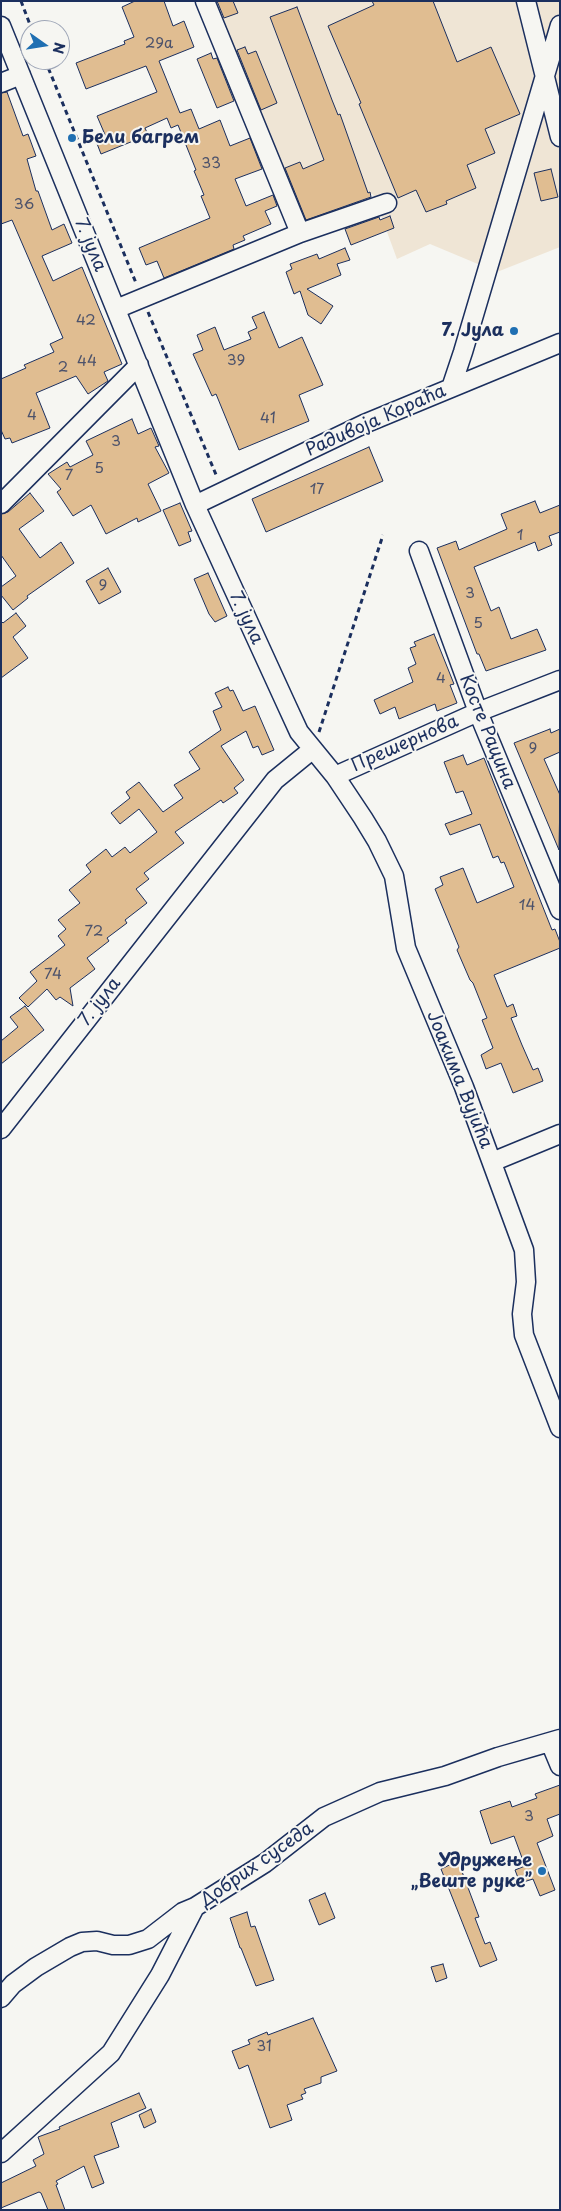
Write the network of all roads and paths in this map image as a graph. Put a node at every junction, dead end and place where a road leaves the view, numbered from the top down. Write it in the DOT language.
graph roads {
  1 [pos="21,1"];
  2 [pos="205,1"];
  3 [pos="526,1"];
  4 [pos="28,20"];
  5 [pos="560,25"];
  6 [pos="1,26"];
  7 [pos="49,70"];
  8 [pos="21,75"];
  9 [pos="544,78"];
  10 [pos="1,83"];
  11 [pos="560,137"];
  12 [pos="388,203"];
  13 [pos="300,233"];
  14 [pos="142,298"];
  15 [pos="116,309"];
  16 [pos="560,344"];
  17 [pos="138,365"];
  18 [pos="451,388"];
  19 [pos="223,491"];
  20 [pos="1,504"];
  21 [pos="195,505"];
  22 [pos="383,535"];
  23 [pos="419,551"];
  24 [pos="560,680"];
  25 [pos="478,712"];
  26 [pos="313,749"];
  27 [pos="335,776"];
  28 [pos="560,910"];
  29 [pos="1,1129"];
  30 [pos="560,1134"];
  31 [pos="492,1162"];
  32 [pos="560,1428"];
  33 [pos="555,1740"];
  34 [pos="560,1766"];
  35 [pos="195,1907"];
  36 [pos="1,1998"];
  37 [pos="1,2153"];
  1 -- 4 [label="path"];
  2 -- 13 [label="street"];
  3 -- 9 [label="street"];
  5 -- 9 [label="street"];
  6 -- 8 [label="street, 7. јула"];
  7 -- 14 [label="path"];
  8 -- 10 [label="street"];
  8 -- 15 [label="street, 7. јула"];
  9 -- 11 [label="street"];
  9 -- 18 [label="street"];
  12 -- 13 [label="street"];
  13 -- 14 [label="street"];
  14 -- 15 [label="street"];
  14 -- 19 [label="path"];
  15 -- 17 [label="street, 7. јула"];
  16 -- 18 [label="street, Радивоја Кораћа"];
  17 -- 20 [label="street"];
  17 -- 21 [label="street, 7. јула"];
  18 -- 19 [label="street, Радивоја Кораћа"];
  19 -- 21 [label="street, Радивоја Кораћа"];
  21 -- 26 [label="street, 7. јула"];
  22 -- 26 [label="path"];
  23 -- 25 [label="street, Косте Рацина"];
  24 -- 25 [label="street, Прешернова"];
  25 -- 27 [label="street, Прешернова"];
  25 -- 28 [label="street, Косте Рацина"];
  26 -- 27 [label="street, Јоакима Вујића"];
  26 -- 29 [label="street, 7. јула"];
  27 -- 31 [label="street, Јоакима Вујића"];
  30 -- 31 [label="street"];
  31 -- 32 [label="street, Јоакима Вујића"];
  33 -- 34 [label="street"];
  33 -- 35 [label="street, Добрих суседа"];
  35 -- 36 [label="street"];
  35 -- 37 [label="street, Добрих суседа"];
}
